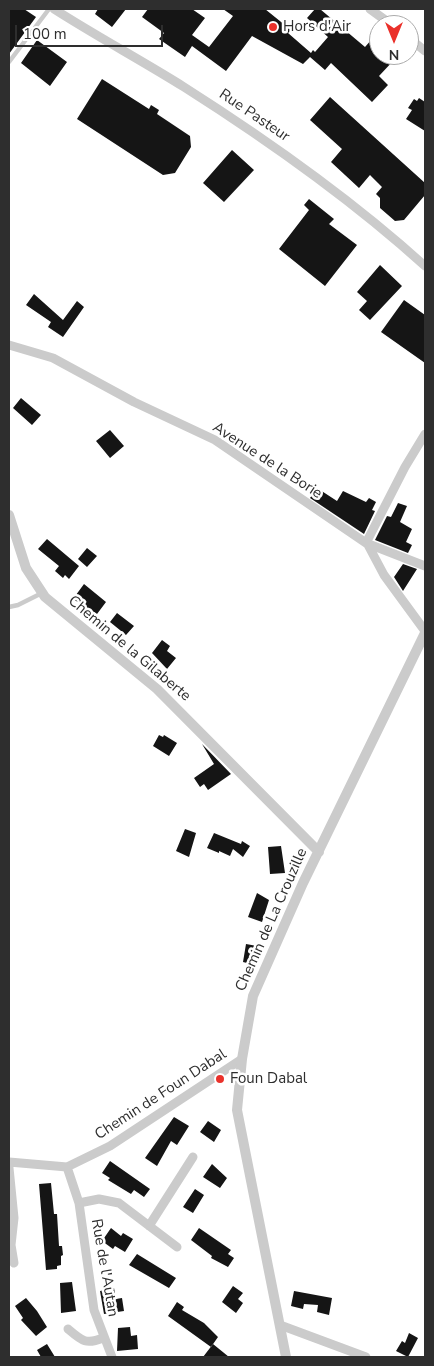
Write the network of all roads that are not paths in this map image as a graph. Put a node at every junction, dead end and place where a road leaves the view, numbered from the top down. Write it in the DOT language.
graph roads {
  1 [pos="48,9"];
  2 [pos="54,9"];
  3 [pos="9,62"];
  4 [pos="425,266"];
  5 [pos="9,345"];
  6 [pos="425,434"];
  7 [pos="9,515"];
  8 [pos="366,543"];
  9 [pos="425,566"];
  10 [pos="42,593"];
  11 [pos="9,607"];
  12 [pos="425,632"];
  13 [pos="319,852"];
  14 [pos="242,1059"];
  15 [pos="193,1157"];
  16 [pos="9,1162"];
  17 [pos="67,1167"];
  18 [pos="9,1168"];
  19 [pos="79,1203"];
  20 [pos="149,1226"];
  21 [pos="177,1247"];
  22 [pos="14,1263"];
  23 [pos="280,1325"];
  24 [pos="68,1329"];
  25 [pos="103,1338"];
  26 [pos="112,1357"];
  27 [pos="286,1357"];
  28 [pos="366,1357"];
  1 -- 3 [label="lane"];
  2 -- 4 [label="street, Rue Pasteur"];
  5 -- 8 [label="street, Avenue de la Borie"];
  6 -- 8 [label="street"];
  7 -- 10 [label="street, Chemin de la Gilaberte"];
  8 -- 9 [label="street, Avenue de la Borie"];
  8 -- 12 [label="street"];
  10 -- 11 [label="lane"];
  10 -- 13 [label="street, Chemin de la Gilaberte"];
  12 -- 13 [label="street, Chemin de La Crouzille"];
  13 -- 14 [label="street, Chemin de La Crouzille"];
  14 -- 17 [label="street, Chemin de Foun Dabal"];
  14 -- 23 [label="street, Chemin de La Crouzille"];
  15 -- 20 [label="street"];
  16 -- 17 [label="street"];
  17 -- 19 [label="street, Rue de l'Autan"];
  18 -- 22 [label="street"];
  19 -- 20 [label="street, Rue de l'Autan"];
  19 -- 25 [label="street, Rue de l'Autan"];
  20 -- 21 [label="street, Rue de l'Autan"];
  23 -- 27 [label="street, Chemin de La Crouzille"];
  23 -- 28 [label="street"];
  24 -- 25 [label="street, Rue de l'Autan"];
  25 -- 26 [label="street, Rue de l'Autan"];
}
